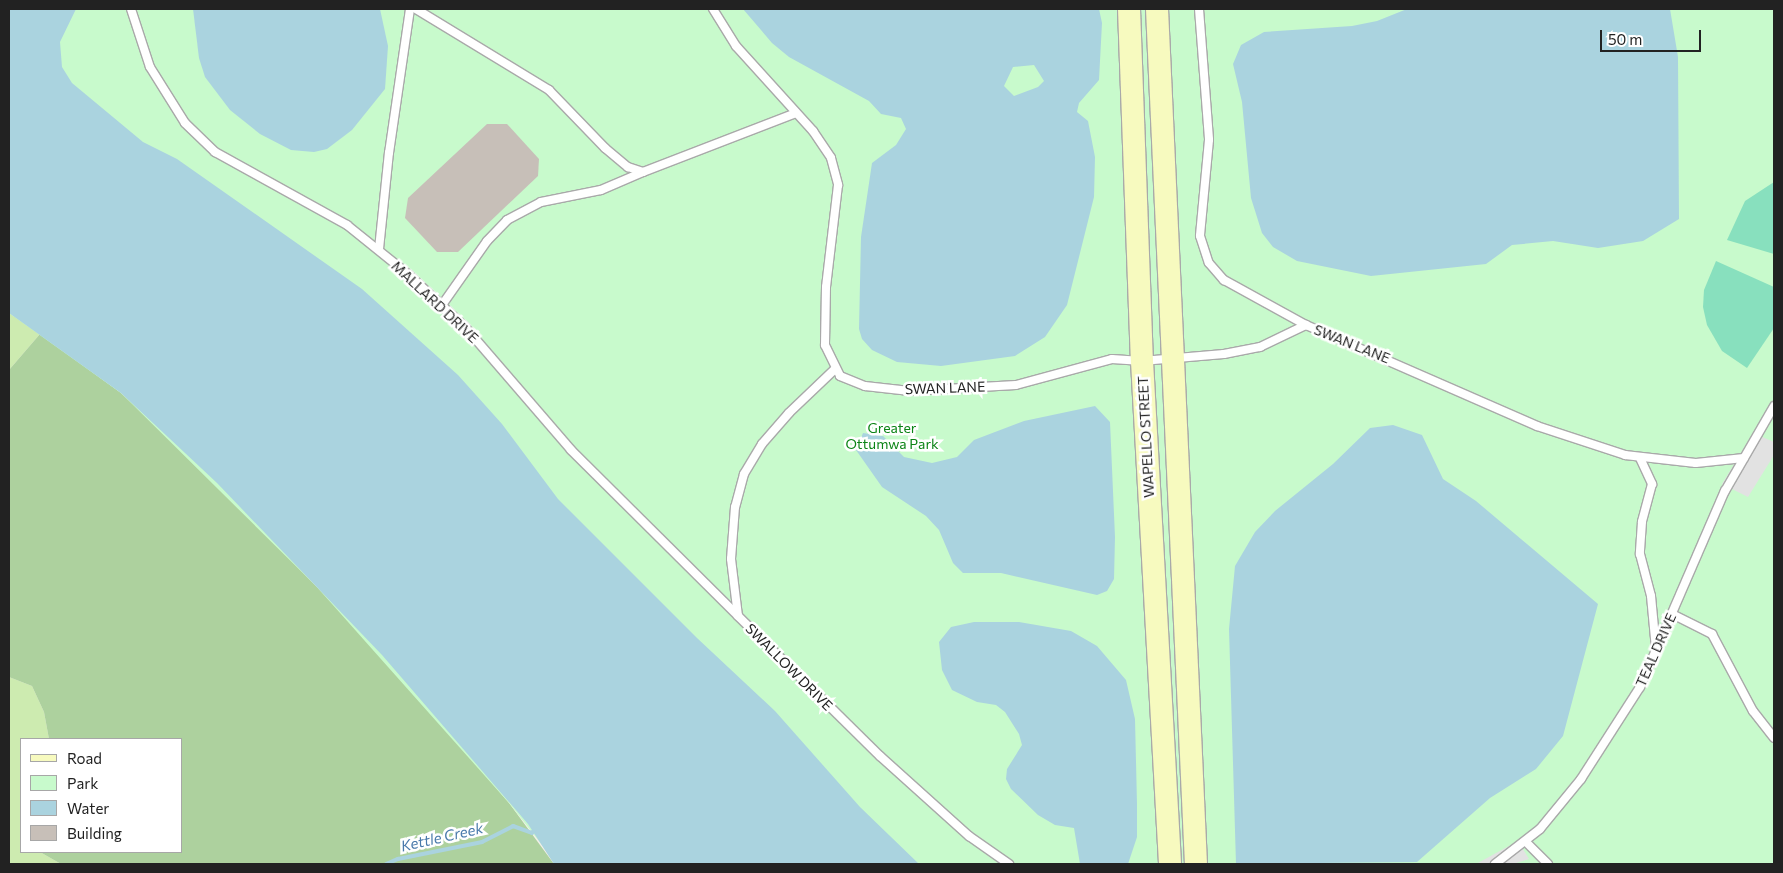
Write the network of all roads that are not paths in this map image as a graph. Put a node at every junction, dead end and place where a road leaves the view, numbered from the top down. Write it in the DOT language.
graph roads {
  1 [pos="131,9"];
  2 [pos="410,9"];
  3 [pos="416,9"];
  4 [pos="714,9"];
  5 [pos="1129,9"];
  6 [pos="1157,9"];
  7 [pos="1199,9"];
  8 [pos="796,113"];
  9 [pos="643,172"];
  10 [pos="379,250"];
  11 [pos="442,305"];
  12 [pos="1306,325"];
  13 [pos="1174,358"];
  14 [pos="1142,361"];
  15 [pos="835,369"];
  16 [pos="1774,406"];
  17 [pos="1770,420"];
  18 [pos="1640,458"];
  19 [pos="1744,458"];
  20 [pos="1672,614"];
  21 [pos="738,616"];
  22 [pos="1656,651"];
  23 [pos="1774,738"];
  24 [pos="1526,842"];
  25 [pos="1009,864"];
  26 [pos="1170,864"];
  27 [pos="1196,864"];
  28 [pos="1495,864"];
  29 [pos="1548,864"];
  1 -- 10 [label="lane, MALLARD DRIVE"];
  2 -- 10 [label="lane"];
  3 -- 9 [label="lane"];
  4 -- 8 [label="lane"];
  5 -- 14 [label="main road, WAPELLO STREET"];
  6 -- 13 [label="main road"];
  7 -- 12 [label="lane"];
  8 -- 9 [label="lane"];
  8 -- 15 [label="lane"];
  9 -- 11 [label="lane"];
  10 -- 11 [label="lane, MALLARD DRIVE"];
  11 -- 21 [label="lane, MALLARD DRIVE"];
  12 -- 13 [label="lane, SWAN LANE"];
  12 -- 18 [label="lane, SWAN LANE"];
  13 -- 14 [label="lane, SWAN LANE"];
  13 -- 27 [label="main road"];
  14 -- 15 [label="lane, SWAN LANE"];
  14 -- 26 [label="main road, WAPELLO STREET"];
  15 -- 21 [label="lane, SWALLOW DRIVE"];
  16 -- 17 [label="lane, TEAL DRIVE"];
  17 -- 19 [label="lane, TEAL DRIVE"];
  18 -- 19 [label="lane, SWAN LANE"];
  18 -- 22 [label="lane"];
  19 -- 20 [label="lane, TEAL DRIVE"];
  20 -- 22 [label="lane, TEAL DRIVE"];
  20 -- 23 [label="lane"];
  21 -- 25 [label="lane, SWALLOW DRIVE"];
  22 -- 24 [label="lane, TEAL DRIVE"];
  24 -- 28 [label="lane, TEAL DRIVE"];
  24 -- 29 [label="lane"];
}
